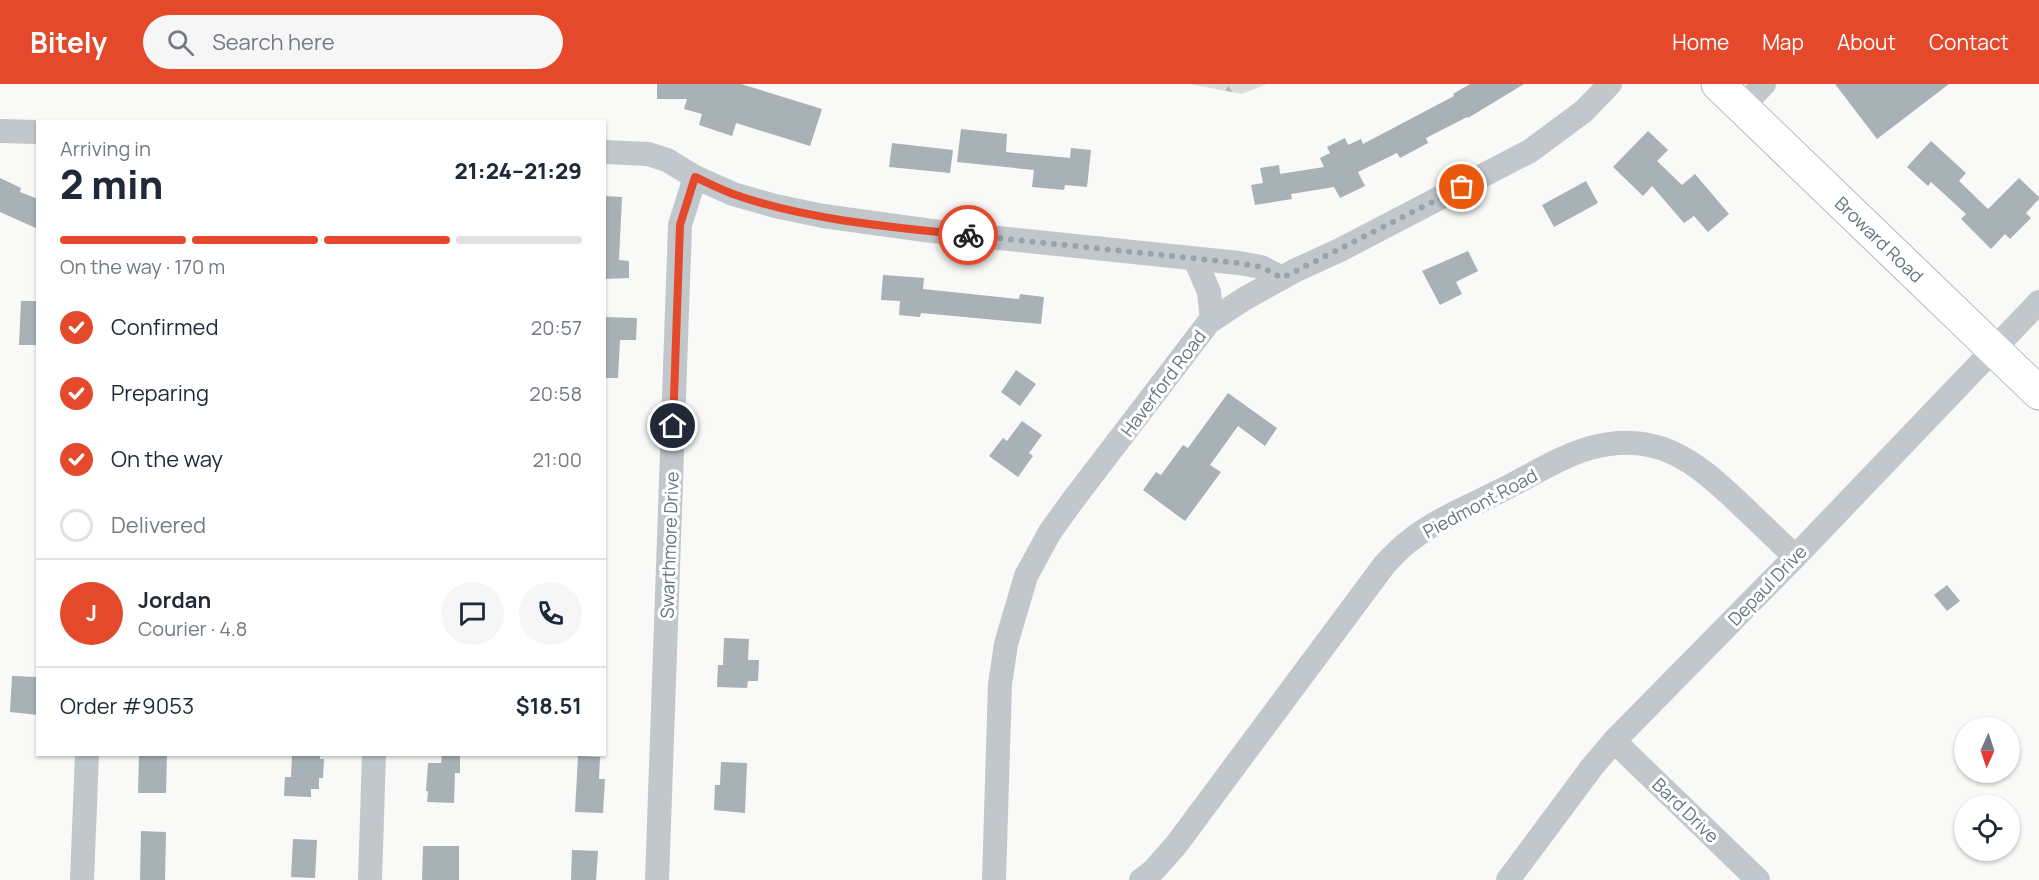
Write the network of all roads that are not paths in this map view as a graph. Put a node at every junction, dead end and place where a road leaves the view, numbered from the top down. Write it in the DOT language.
graph roads {
  1 [pos="1610,84"];
  2 [pos="1718,84"];
  3 [pos="1753,95"];
  4 [pos="0,131"];
  5 [pos="36,132"];
  6 [pos="606,152"];
  7 [pos="695,177"];
  8 [pos="1195,259"];
  9 [pos="1282,278"];
  10 [pos="2039,302"];
  11 [pos="1212,320"];
  12 [pos="1994,350"];
  13 [pos="2039,393"];
  14 [pos="1795,557"];
  15 [pos="1614,741"];
  16 [pos="87,756"];
  17 [pos="374,756"];
  18 [pos="82,880"];
  19 [pos="370,880"];
  20 [pos="657,880"];
  21 [pos="994,880"];
  22 [pos="1141,880"];
  23 [pos="1508,880"];
  24 [pos="1758,880"];
  1 -- 9 [label="street, Haverford Road"];
  2 -- 3 [label="main road, Broward Road"];
  3 -- 12 [label="main road, Broward Road"];
  4 -- 5 [label="street"];
  6 -- 7 [label="street"];
  7 -- 8 [label="street"];
  7 -- 20 [label="street, Swarthmore Drive"];
  8 -- 9 [label="street"];
  8 -- 11 [label="street"];
  9 -- 11 [label="street, Haverford Road"];
  10 -- 12 [label="street, Depaul Drive"];
  11 -- 21 [label="street, Haverford Road"];
  12 -- 13 [label="main road, Broward Road"];
  12 -- 14 [label="street, Depaul Drive"];
  14 -- 15 [label="street, Depaul Drive"];
  14 -- 22 [label="street, Piedmont Road"];
  15 -- 23 [label="street, Depaul Drive"];
  15 -- 24 [label="street, Bard Drive"];
  16 -- 18 [label="street"];
  17 -- 19 [label="street"];
}
